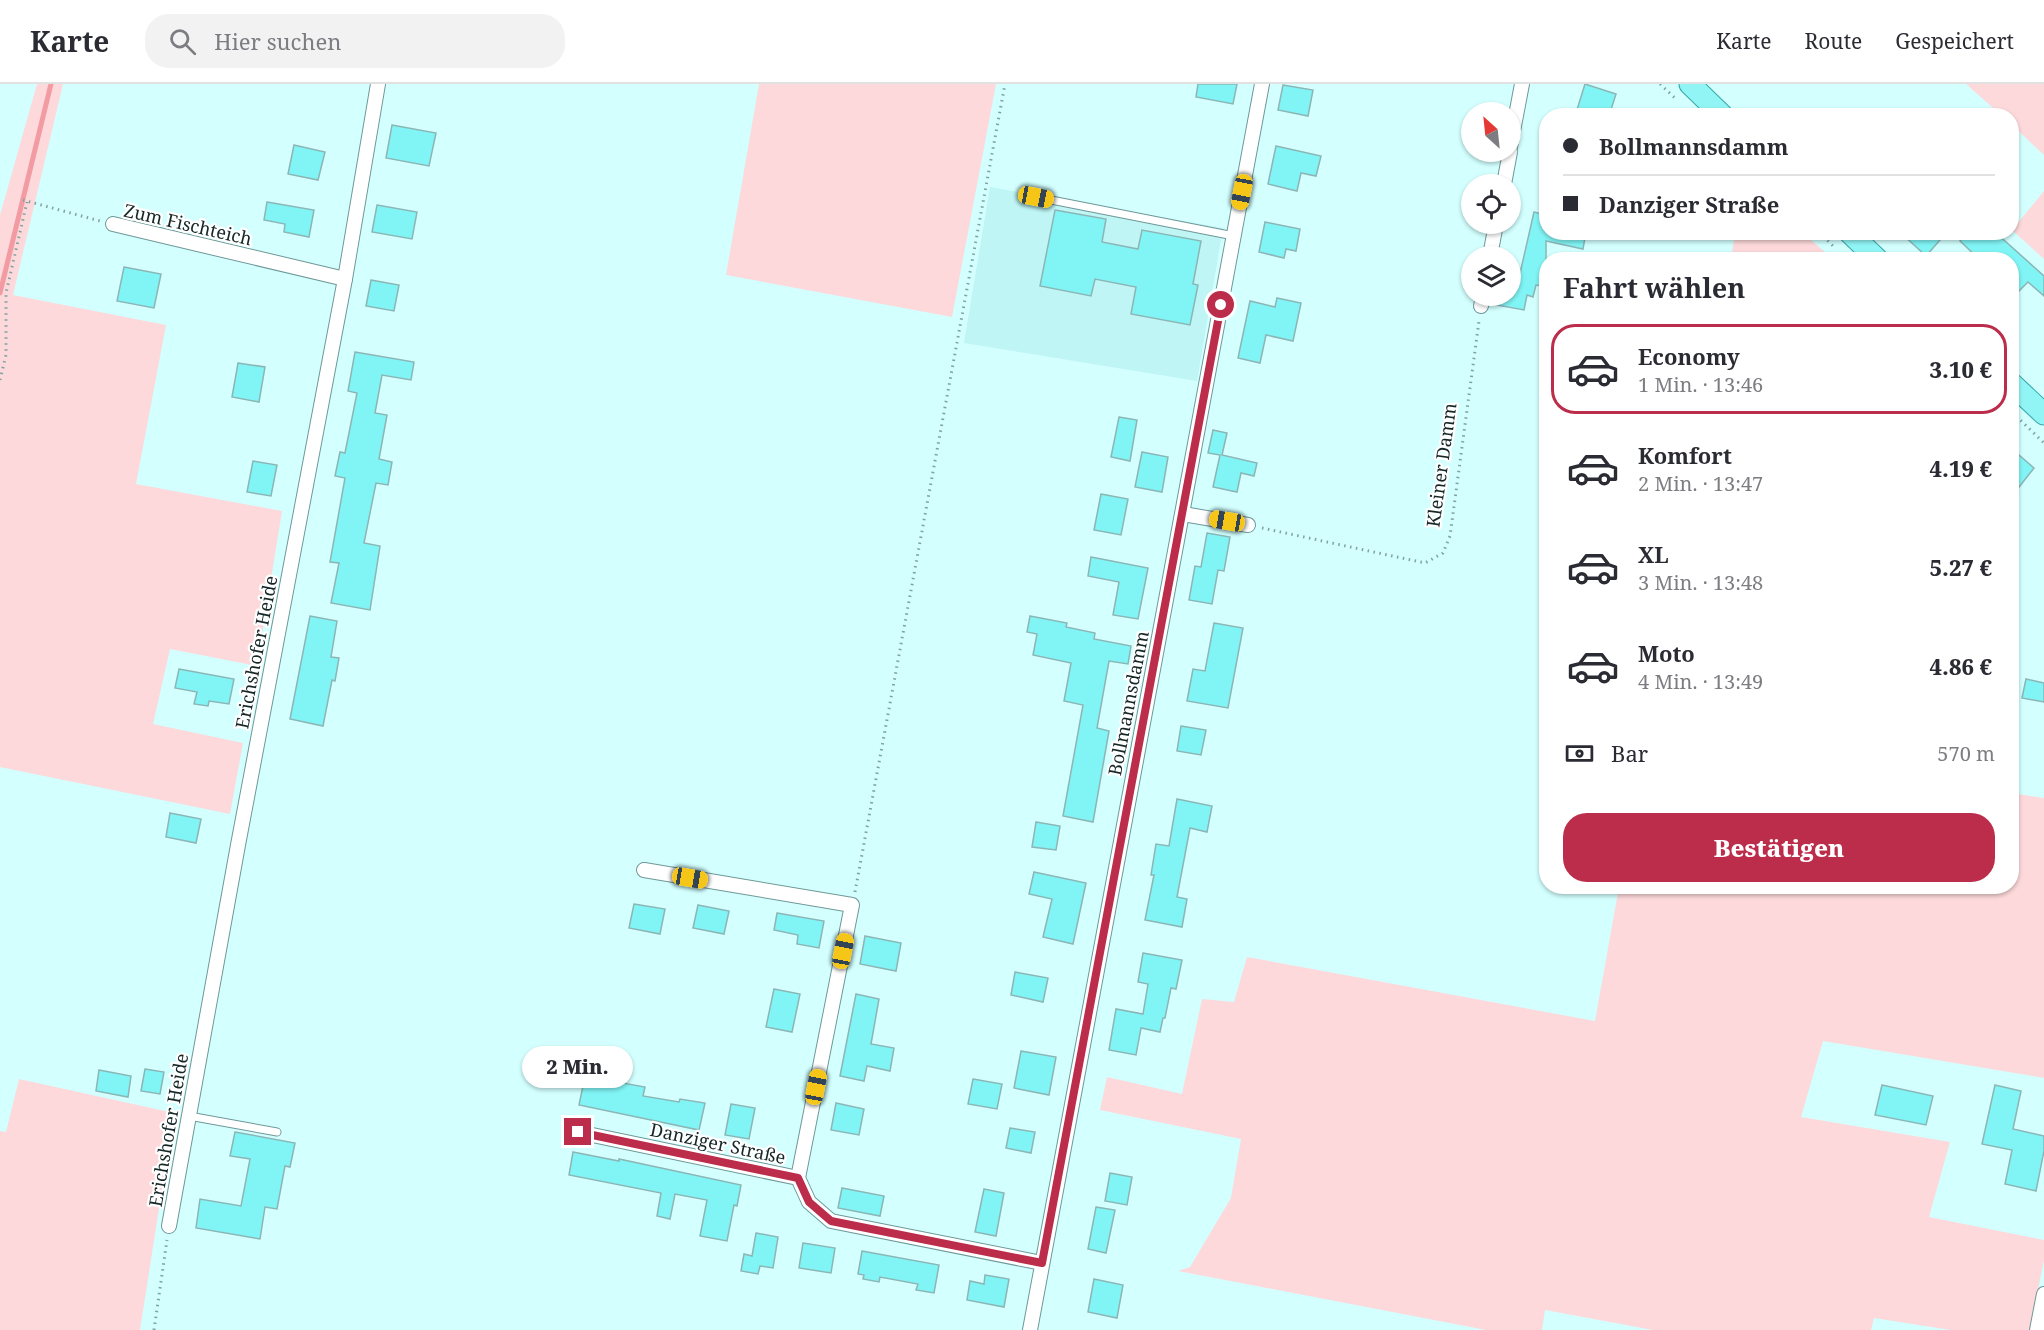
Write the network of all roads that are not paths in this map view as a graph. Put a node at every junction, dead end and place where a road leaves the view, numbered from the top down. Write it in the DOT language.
graph roads {
  1 [pos="378,84"];
  2 [pos="1263,84"];
  3 [pos="1522,84"];
  4 [pos="1690,84"];
  5 [pos="1519,102"];
  6 [pos="1715,108"];
  7 [pos="1036,197"];
  8 [pos="112,224"];
  9 [pos="1234,236"];
  10 [pos="1857,240"];
  11 [pos="1870,252"];
  12 [pos="345,279"];
  13 [pos="2019,391"];
  14 [pos="2044,414"];
  15 [pos="1183,514"];
  16 [pos="1248,525"];
  17 [pos="644,870"];
  18 [pos="189,1116"];
  19 [pos="277,1132"];
  20 [pos="578,1132"];
  21 [pos="798,1178"];
  22 [pos="169,1226"];
  23 [pos="1042,1263"];
  24 [pos="2044,1294"];
  25 [pos="1030,1330"];
  26 [pos="2037,1330"];
  1 -- 12 [label="street, Erichshofer Heide"];
  2 -- 9 [label="street, Bollmannsdamm"];
  3 -- 5 [label="street"];
  4 -- 6 [label="main road"];
  7 -- 9 [label="lane"];
  8 -- 12 [label="street, Zum Fischteich"];
  9 -- 15 [label="street, Bollmannsdamm"];
  10 -- 11 [label="main road"];
  12 -- 18 [label="street, Erichshofer Heide"];
  13 -- 14 [label="main road"];
  15 -- 16 [label="street"];
  15 -- 23 [label="street, Bollmannsdamm"];
  17 -- 21 [label="street"];
  18 -- 19 [label="lane"];
  18 -- 22 [label="street, Erichshofer Heide"];
  20 -- 21 [label="street, Danziger Straße"];
  21 -- 23 [label="street, Danziger Straße"];
  23 -- 25 [label="street, Bollmannsdamm"];
  24 -- 26 [label="street"];
}
